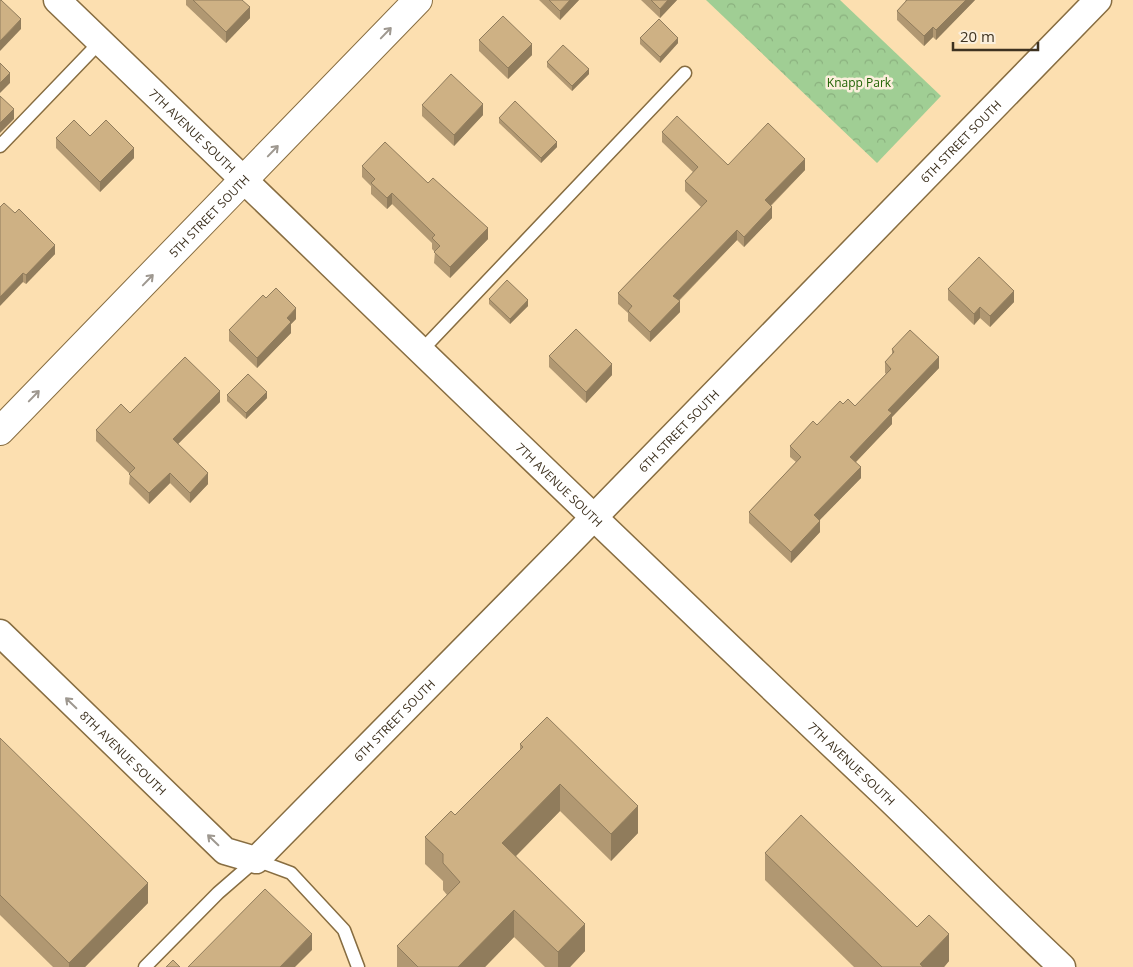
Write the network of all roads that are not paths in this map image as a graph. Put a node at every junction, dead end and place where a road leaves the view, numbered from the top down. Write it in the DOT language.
graph roads {
  1 [pos="57,0"];
  2 [pos="418,0"];
  3 [pos="1098,0"];
  4 [pos="100,42"];
  5 [pos="685,73"];
  6 [pos="0,146"];
  7 [pos="246,180"];
  8 [pos="421,351"];
  9 [pos="0,431"];
  10 [pos="592,518"];
  11 [pos="0,633"];
  12 [pos="256,860"];
  13 [pos="145,967"];
  14 [pos="358,967"];
  15 [pos="1062,967"];
  1 -- 4 [label="street, 7TH AVENUE SOUTH"];
  7 -- 2 [label="street, 5TH STREET SOUTH, one-way"];
  3 -- 10 [label="street, 6TH STREET SOUTH"];
  4 -- 6 [label="lane"];
  4 -- 7 [label="street, 7TH AVENUE SOUTH"];
  5 -- 8 [label="lane"];
  7 -- 8 [label="street, 7TH AVENUE SOUTH"];
  9 -- 7 [label="street, 5TH STREET SOUTH, one-way"];
  8 -- 10 [label="street, 7TH AVENUE SOUTH"];
  10 -- 12 [label="street, 6TH STREET SOUTH"];
  10 -- 15 [label="street, 7TH AVENUE SOUTH"];
  12 -- 11 [label="street, 8TH AVENUE SOUTH, one-way"];
  12 -- 13 [label="lane"];
  12 -- 14 [label="lane"];
}
